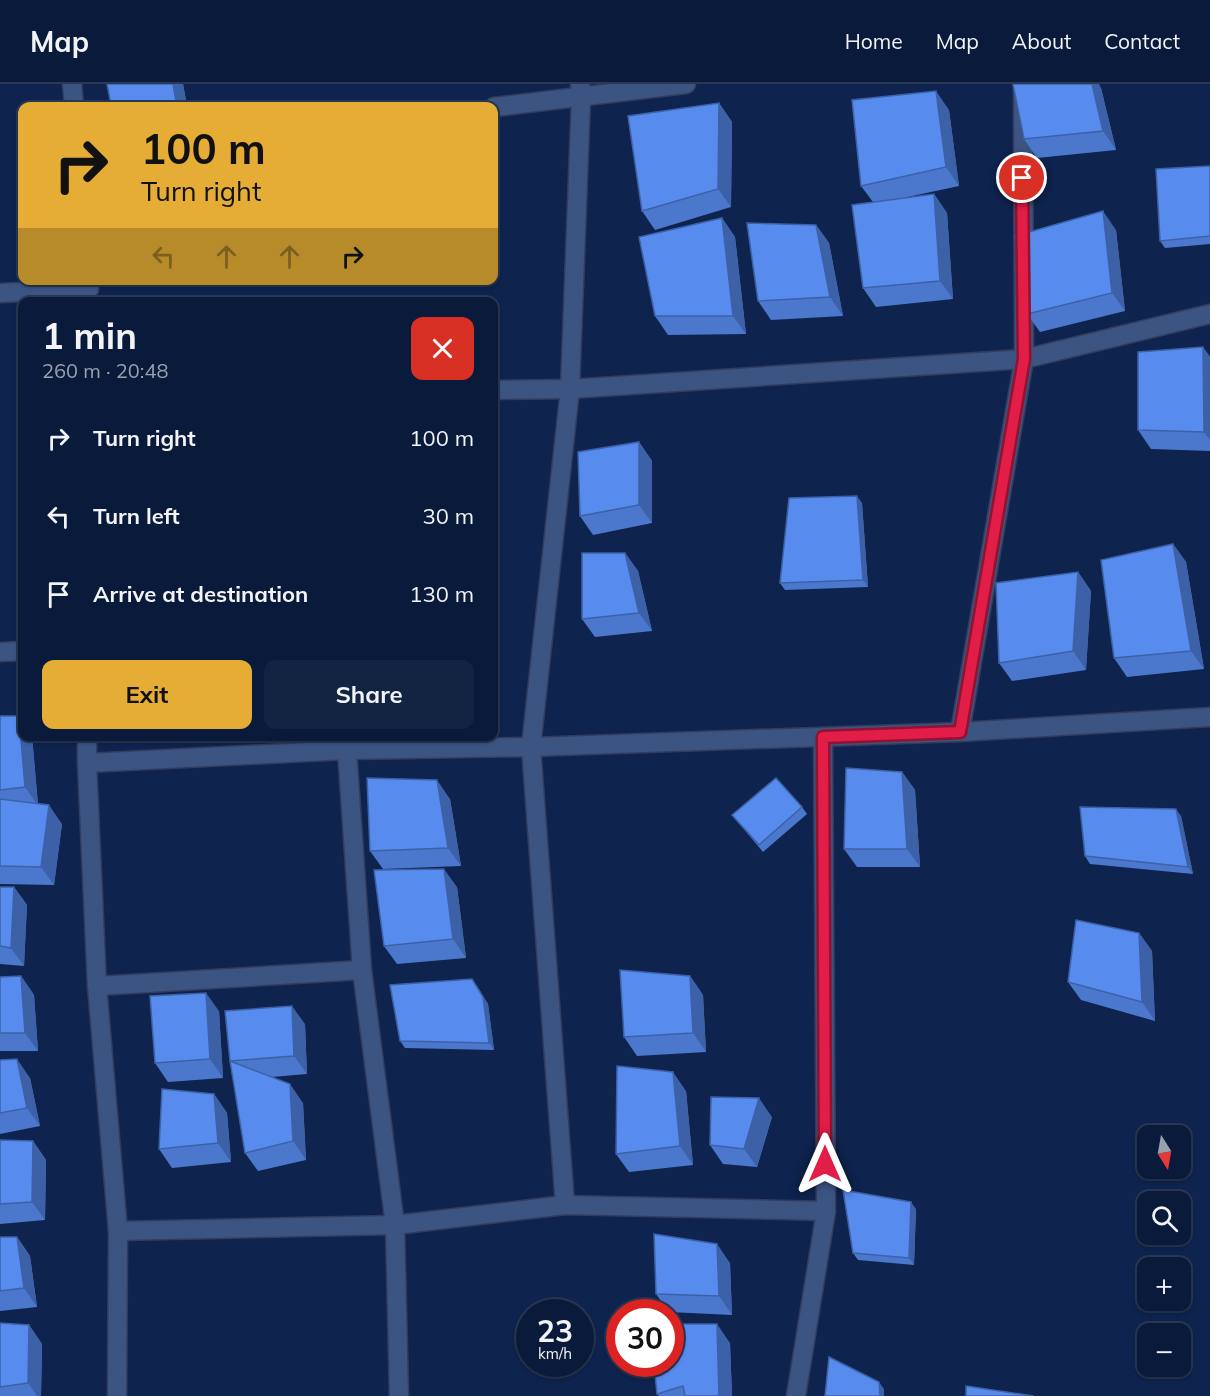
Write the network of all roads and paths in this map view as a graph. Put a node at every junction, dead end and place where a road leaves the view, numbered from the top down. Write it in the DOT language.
graph roads {
  1 [pos="72,84"];
  2 [pos="686,84"];
  3 [pos="1023,84"];
  4 [pos="580,91"];
  5 [pos="74,102"];
  6 [pos="498,106"];
  7 [pos="89,290"];
  8 [pos="0,293"];
  9 [pos="1210,314"];
  10 [pos="1024,359"];
  11 [pos="570,389"];
  12 [pos="498,390"];
  13 [pos="18,651"];
  14 [pos="0,652"];
  15 [pos="1210,717"];
  16 [pos="960,732"];
  17 [pos="823,737"];
  18 [pos="87,741"];
  19 [pos="531,747"];
  20 [pos="347,750"];
  21 [pos="87,763"];
  22 [pos="362,970"];
  23 [pos="97,986"];
  24 [pos="565,1206"];
  25 [pos="826,1211"];
  26 [pos="395,1225"];
  27 [pos="117,1231"];
  28 [pos="117,1396"];
  29 [pos="399,1396"];
  30 [pos="796,1396"];
  1 -- 5 [label="street"];
  2 -- 4 [label="street"];
  3 -- 10 [label="street"];
  4 -- 6 [label="street"];
  4 -- 11 [label="street"];
  7 -- 8 [label="street"];
  9 -- 10 [label="street"];
  10 -- 11 [label="street"];
  10 -- 16 [label="street"];
  11 -- 12 [label="street"];
  11 -- 19 [label="street"];
  13 -- 14 [label="street"];
  15 -- 16 [label="street"];
  16 -- 17 [label="street"];
  17 -- 19 [label="street"];
  17 -- 25 [label="street"];
  18 -- 21 [label="street"];
  19 -- 20 [label="street"];
  19 -- 24 [label="street"];
  20 -- 21 [label="street"];
  20 -- 22 [label="street"];
  21 -- 23 [label="street"];
  22 -- 23 [label="street"];
  22 -- 26 [label="street"];
  23 -- 27 [label="street"];
  24 -- 25 [label="street"];
  24 -- 26 [label="street"];
  25 -- 30 [label="street"];
  26 -- 27 [label="street"];
  26 -- 29 [label="street"];
  27 -- 28 [label="street"];
}
